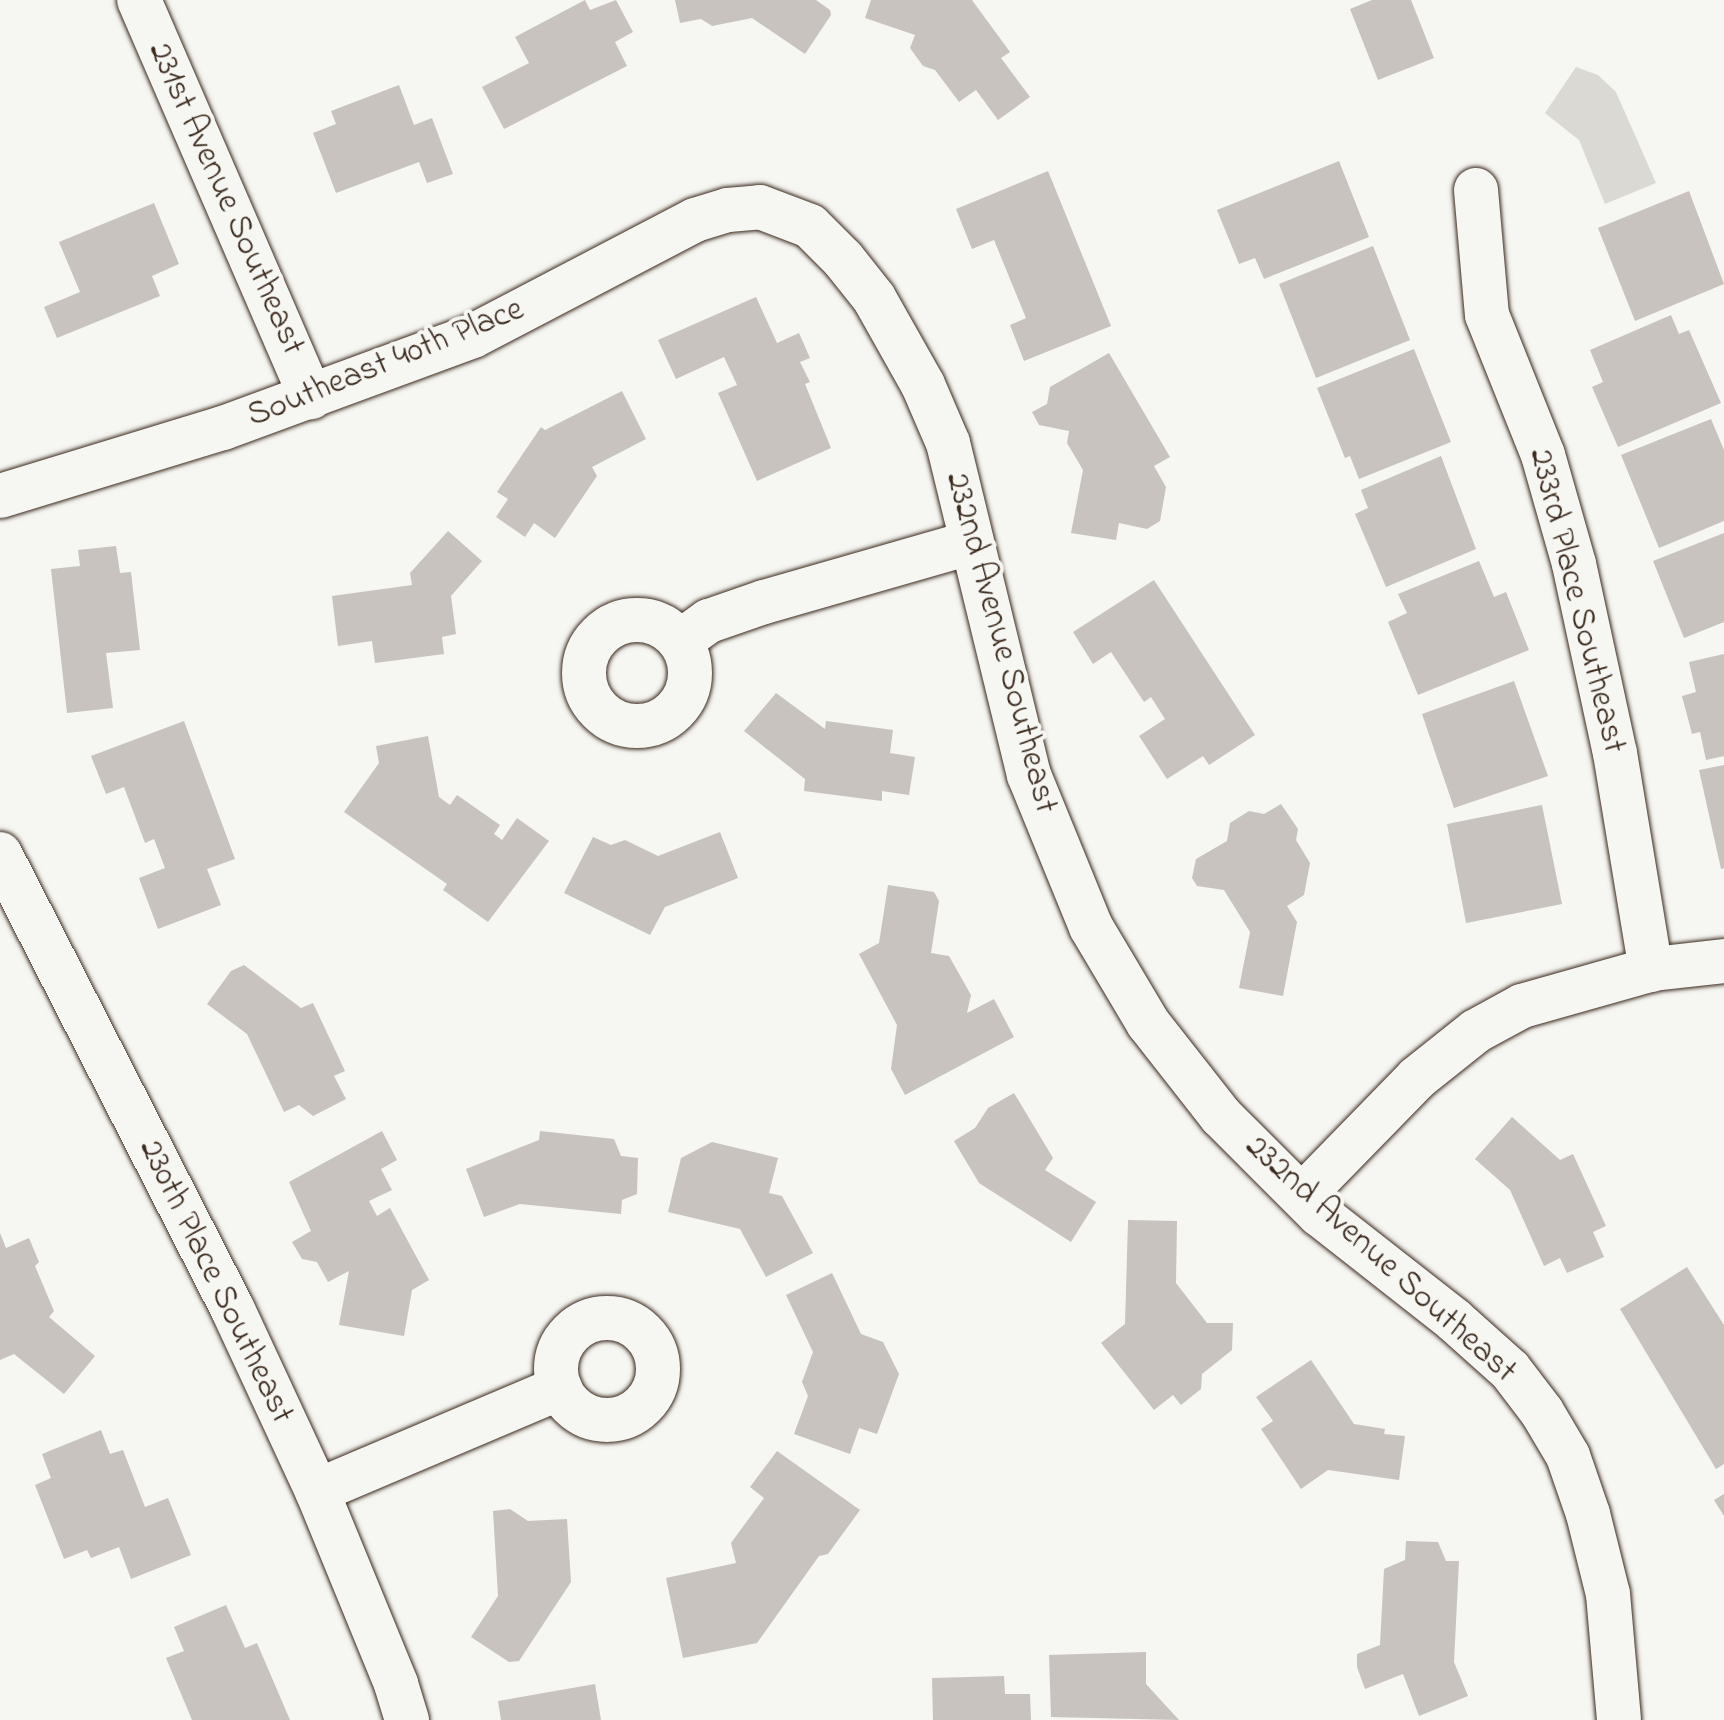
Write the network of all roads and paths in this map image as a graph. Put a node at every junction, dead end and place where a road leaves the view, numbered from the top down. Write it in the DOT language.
graph roads {
  1 [pos="139,0"];
  2 [pos="1476,190"];
  3 [pos="760,207"];
  4 [pos="311,397"];
  5 [pos="0,496"];
  6 [pos="970,543"];
  7 [pos="681,641"];
  8 [pos="0,854"];
  9 [pos="1724,961"];
  10 [pos="1651,970"];
  11 [pos="1302,1196"];
  12 [pos="560,1388"];
  13 [pos="317,1491"];
  14 [pos="407,1720"];
  15 [pos="1619,1720"];
  1 -- 4 [label="street, 231st Avenue Southeast"];
  2 -- 10 [label="street, 233rd Place Southeast"];
  3 -- 4 [label="street, Southeast 40th Place"];
  3 -- 6 [label="street, 232nd Avenue Southeast"];
  4 -- 5 [label="street, Southeast 40th Place"];
  6 -- 7 [label="street"];
  6 -- 11 [label="street, 232nd Avenue Southeast"];
  8 -- 13 [label="street, 230th Place Southeast"];
  9 -- 10 [label="street"];
  10 -- 11 [label="street"];
  11 -- 15 [label="street, 232nd Avenue Southeast"];
  12 -- 13 [label="street"];
  13 -- 14 [label="street, 230th Place Southeast"];
}
